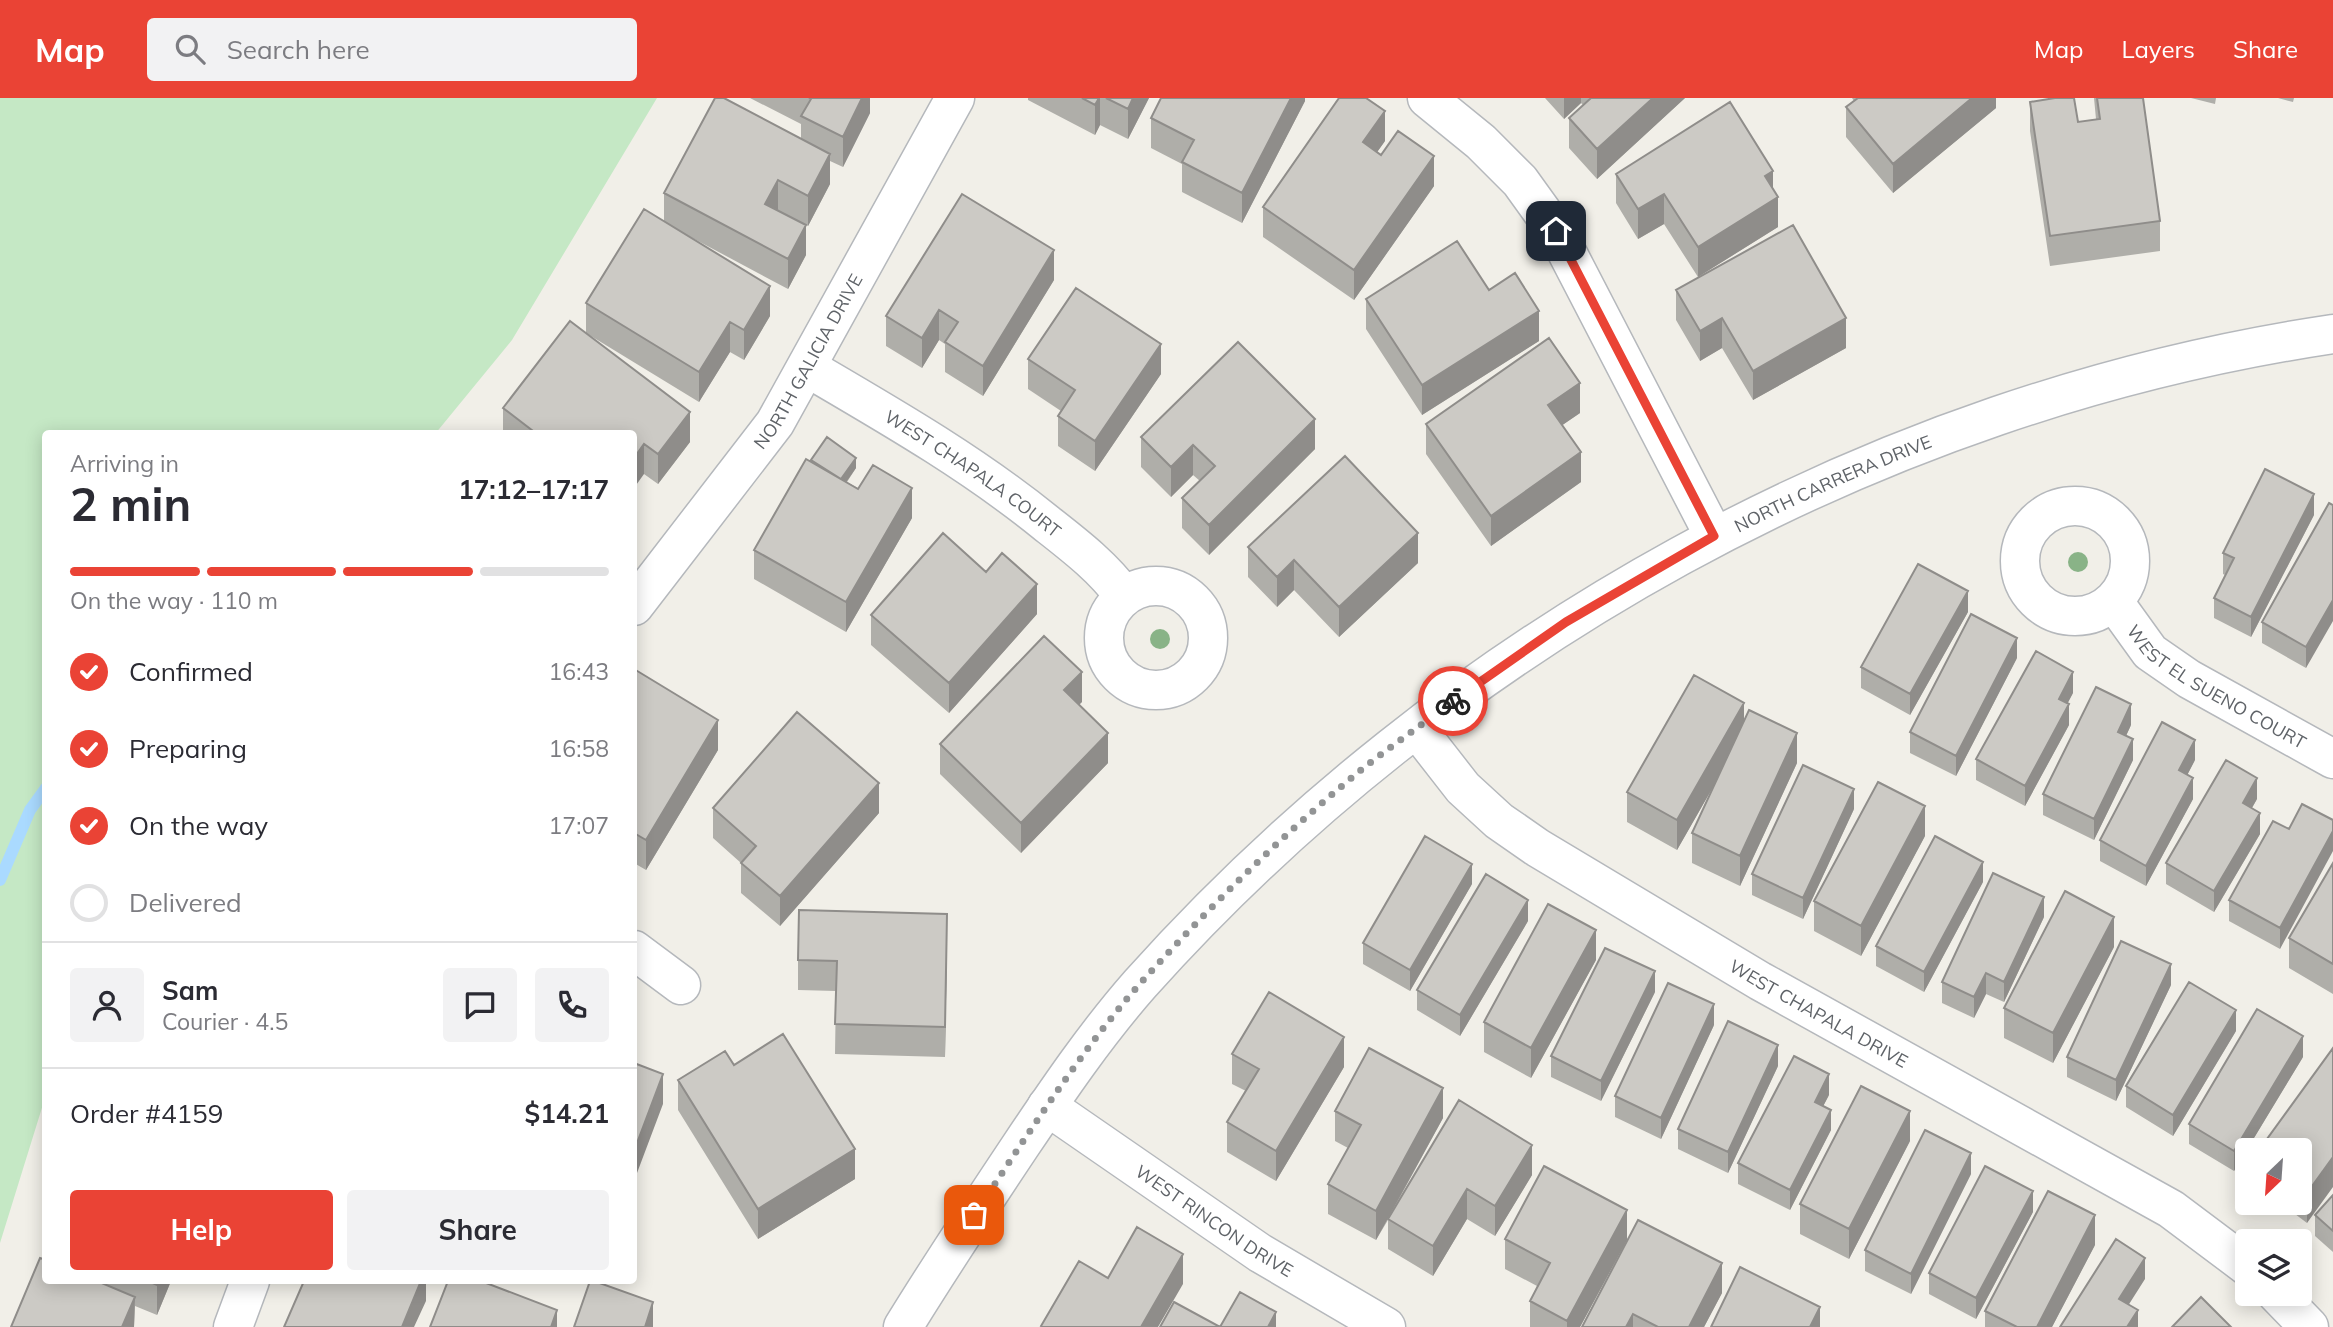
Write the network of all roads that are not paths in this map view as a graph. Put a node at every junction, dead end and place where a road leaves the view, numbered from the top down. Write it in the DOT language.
graph roads {
  1 [pos="955,98"];
  2 [pos="1427,98"];
  3 [pos="2333,334"];
  4 [pos="808,368"];
  5 [pos="1714,536"];
  6 [pos="1124,596"];
  7 [pos="637,602"];
  8 [pos="2114,602"];
  9 [pos="1417,729"];
  10 [pos="2333,759"];
  11 [pos="637,952"];
  12 [pos="681,985"];
  13 [pos="1047,1106"];
  14 [pos="2235,1257"];
  15 [pos="249,1284"];
  16 [pos="2289,1306"];
  17 [pos="233,1327"];
  18 [pos="903,1327"];
  19 [pos="1386,1327"];
  20 [pos="2309,1327"];
  1 -- 4 [label="street, NORTH GALICIA DRIVE"];
  2 -- 5 [label="street"];
  3 -- 5 [label="street, NORTH CARRERA DRIVE"];
  4 -- 6 [label="street, WEST CHAPALA COURT"];
  4 -- 7 [label="street, NORTH GALICIA DRIVE"];
  5 -- 9 [label="street, NORTH CARRERA DRIVE"];
  8 -- 10 [label="street, WEST EL SUENO COURT"];
  9 -- 13 [label="street, NORTH CARRERA DRIVE"];
  9 -- 14 [label="street, WEST CHAPALA DRIVE"];
  11 -- 12 [label="street"];
  13 -- 18 [label="street, NORTH CARRERA DRIVE"];
  13 -- 19 [label="street, WEST RINCON DRIVE"];
  15 -- 17 [label="street"];
  16 -- 20 [label="street"];
}
